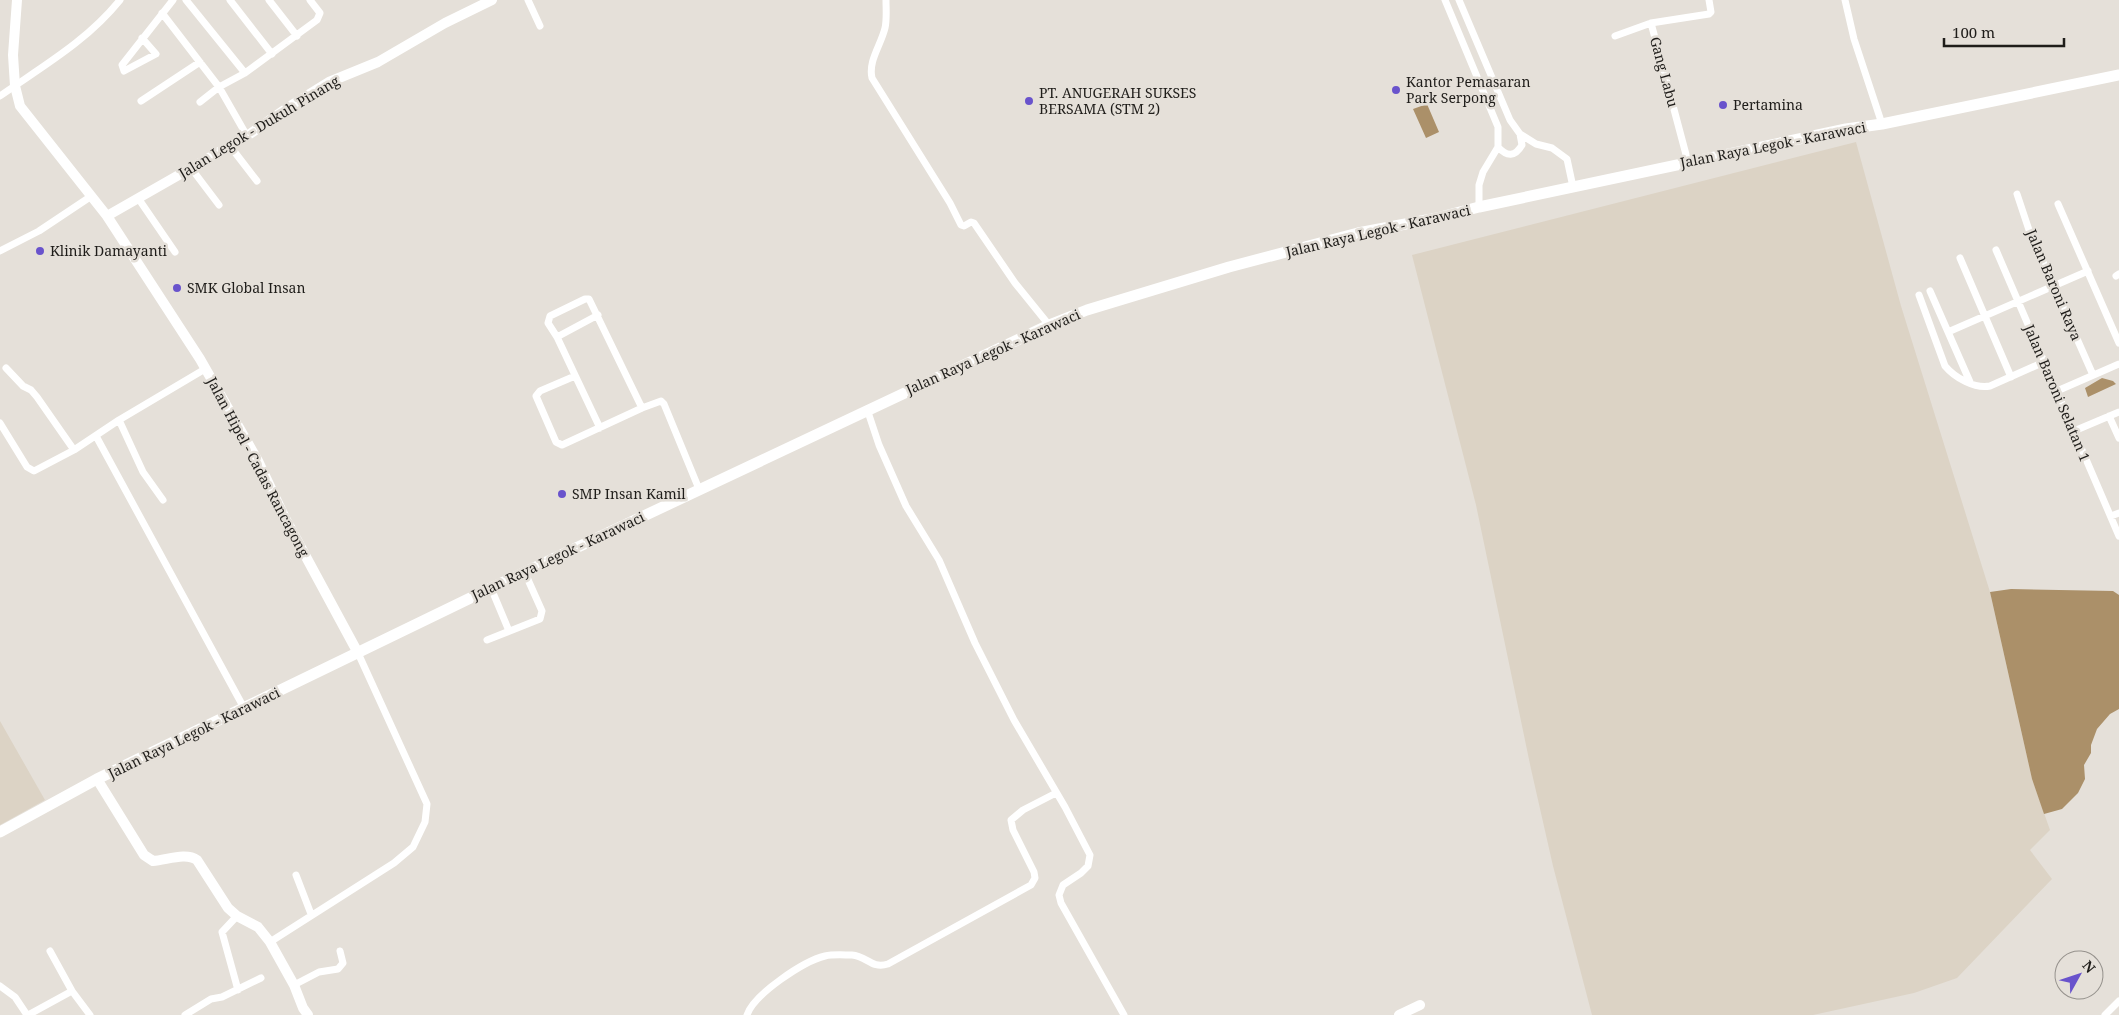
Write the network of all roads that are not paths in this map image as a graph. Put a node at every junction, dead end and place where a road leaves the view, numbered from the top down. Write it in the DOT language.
graph roads {
  1 [pos="17,0"];
  2 [pos="120,0"];
  3 [pos="172,0"];
  4 [pos="186,0"];
  5 [pos="230,0"];
  6 [pos="269,0"];
  7 [pos="310,0"];
  8 [pos="492,0"];
  9 [pos="528,0"];
  10 [pos="886,0"];
  11 [pos="1445,0"];
  12 [pos="1459,0"];
  13 [pos="1709,0"];
  14 [pos="1845,0"];
  15 [pos="162,13"];
  16 [pos="1651,23"];
  17 [pos="540,26"];
  18 [pos="297,36"];
  19 [pos="1615,36"];
  20 [pos="142,38"];
  21 [pos="272,54"];
  22 [pos="200,62"];
  23 [pos="244,73"];
  24 [pos="2119,77"];
  25 [pos="15,86"];
  26 [pos="220,87"];
  27 [pos="1496,87"];
  28 [pos="1483,93"];
  29 [pos="0,96"];
  30 [pos="141,101"];
  31 [pos="200,102"];
  32 [pos="1882,124"];
  33 [pos="1520,134"];
  34 [pos="247,136"];
  35 [pos="230,146"];
  36 [pos="1498,147"];
  37 [pos="1688,162"];
  38 [pos="191,168"];
  39 [pos="257,181"];
  40 [pos="1573,187"];
  41 [pos="2018,194"];
  42 [pos="90,197"];
  43 [pos="138,198"];
  44 [pos="2058,204"];
  45 [pos="219,205"];
  46 [pos="1479,207"];
  47 [pos="107,216"];
  48 [pos="1996,250"];
  49 [pos="0,251"];
  50 [pos="175,252"];
  51 [pos="1960,258"];
  52 [pos="2088,271"];
  53 [pos="2054,286"];
  54 [pos="1930,291"];
  55 [pos="1920,295"];
  56 [pos="2018,302"];
  57 [pos="598,315"];
  58 [pos="1985,316"];
  59 [pos="1049,325"];
  60 [pos="1948,332"];
  61 [pos="557,337"];
  62 [pos="2119,343"];
  63 [pos="2044,362"];
  64 [pos="2119,364"];
  65 [pos="6,368"];
  66 [pos="205,369"];
  67 [pos="2093,375"];
  68 [pos="575,376"];
  69 [pos="2011,377"];
  70 [pos="1970,382"];
  71 [pos="2057,391"];
  72 [pos="642,408"];
  73 [pos="867,409"];
  74 [pos="2119,412"];
  75 [pos="2109,416"];
  76 [pos="119,420"];
  77 [pos="0,423"];
  78 [pos="600,428"];
  79 [pos="2074,431"];
  80 [pos="96,436"];
  81 [pos="2119,438"];
  82 [pos="74,450"];
  83 [pos="699,489"];
  84 [pos="163,500"];
  85 [pos="2119,512"];
  86 [pos="2111,516"];
  87 [pos="2119,536"];
  88 [pos="525,573"];
  89 [pos="491,588"];
  90 [pos="509,631"];
  91 [pos="487,640"];
  92 [pos="358,653"];
  93 [pos="244,708"];
  94 [pos="97,779"];
  95 [pos="1056,793"];
  96 [pos="0,832"];
  97 [pos="296,875"];
  98 [pos="311,914"];
  99 [pos="237,916"];
  100 [pos="270,942"];
  101 [pos="50,951"];
  102 [pos="340,951"];
  103 [pos="261,978"];
  104 [pos="294,985"];
  105 [pos="0,986"];
  106 [pos="238,990"];
  107 [pos="72,991"];
  108 [pos="2119,1001"];
  109 [pos="1420,1005"];
  110 [pos="303,1013"];
  111 [pos="27,1015"];
  112 [pos="90,1015"];
  113 [pos="185,1015"];
  114 [pos="747,1015"];
  115 [pos="1124,1015"];
  116 [pos="1399,1015"];
  117 [pos="2104,1015"];
  1 -- 25 [label="street, Jalan Hipel - Cadas Rancagong"];
  2 -- 25 [label="street"];
  3 -- 15 [label="street"];
  4 -- 23 [label="street"];
  5 -- 21 [label="street"];
  6 -- 18 [label="street"];
  7 -- 18 [label="street"];
  8 -- 34 [label="street, Jalan Legok - Dukuh Pinang"];
  9 -- 17 [label="street"];
  10 -- 59 [label="street"];
  11 -- 28 [label="street"];
  12 -- 27 [label="street"];
  13 -- 16 [label="street, Gang Labu"];
  14 -- 32 [label="street"];
  15 -- 20 [label="street"];
  15 -- 22 [label="street"];
  16 -- 19 [label="street"];
  16 -- 37 [label="street, Gang Labu"];
  18 -- 21 [label="street"];
  20 -- 20 [label="street"];
  21 -- 23 [label="street"];
  22 -- 26 [label="street"];
  22 -- 30 [label="street"];
  23 -- 26 [label="street"];
  24 -- 32 [label="main road, Jalan Raya Legok - Karawaci"];
  25 -- 29 [label="street"];
  25 -- 42 [label="street, Jalan Hipel - Cadas Rancagong"];
  26 -- 31 [label="street"];
  26 -- 34 [label="street"];
  27 -- 28 [label="street"];
  27 -- 33 [label="street"];
  28 -- 36 [label="street"];
  32 -- 37 [label="main road, Jalan Raya Legok - Karawaci"];
  33 -- 36 [label="street"];
  33 -- 40 [label="street"];
  34 -- 35 [label="street, Jalan Legok - Dukuh Pinang"];
  35 -- 38 [label="street, Jalan Legok - Dukuh Pinang"];
  35 -- 39 [label="street"];
  36 -- 46 [label="street"];
  37 -- 40 [label="main road, Jalan Raya Legok - Karawaci"];
  38 -- 43 [label="street, Jalan Legok - Dukuh Pinang"];
  38 -- 45 [label="street"];
  40 -- 46 [label="main road, Jalan Raya Legok - Karawaci"];
  41 -- 53 [label="street, Jalan Baroni Raya"];
  42 -- 47 [label="street, Jalan Hipel - Cadas Rancagong"];
  42 -- 49 [label="street"];
  43 -- 47 [label="street, Jalan Legok - Dukuh Pinang"];
  43 -- 50 [label="street"];
  44 -- 52 [label="street"];
  46 -- 59 [label="main road, Jalan Raya Legok - Karawaci"];
  47 -- 66 [label="street, Jalan Hipel - Cadas Rancagong"];
  48 -- 56 [label="street, Jalan Baroni Selatan 1"];
  51 -- 58 [label="street"];
  52 -- 53 [label="street"];
  52 -- 62 [label="street"];
  53 -- 56 [label="street"];
  53 -- 67 [label="street, Jalan Baroni Raya"];
  54 -- 60 [label="street"];
  55 -- 70 [label="street"];
  56 -- 58 [label="street"];
  56 -- 63 [label="street, Jalan Baroni Selatan 1"];
  57 -- 61 [label="street"];
  57 -- 61 [label="street"];
  57 -- 72 [label="street"];
  58 -- 60 [label="street"];
  58 -- 69 [label="street"];
  59 -- 73 [label="main road, Jalan Raya Legok - Karawaci"];
  60 -- 70 [label="street"];
  61 -- 68 [label="street"];
  63 -- 69 [label="street"];
  63 -- 71 [label="street, Jalan Baroni Selatan 1"];
  64 -- 67 [label="street"];
  65 -- 82 [label="street"];
  66 -- 76 [label="street"];
  66 -- 92 [label="street, Jalan Hipel - Cadas Rancagong"];
  67 -- 71 [label="street"];
  68 -- 78 [label="street"];
  68 -- 78 [label="street"];
  69 -- 70 [label="street"];
  71 -- 79 [label="street, Jalan Baroni Selatan 1"];
  72 -- 78 [label="street"];
  72 -- 83 [label="street"];
  73 -- 83 [label="main road, Jalan Raya Legok - Karawaci"];
  73 -- 95 [label="street"];
  74 -- 75 [label="street"];
  75 -- 79 [label="street"];
  75 -- 81 [label="street"];
  76 -- 80 [label="street"];
  76 -- 84 [label="street"];
  77 -- 82 [label="street"];
  79 -- 86 [label="street, Jalan Baroni Selatan 1"];
  80 -- 82 [label="street"];
  80 -- 93 [label="street"];
  83 -- 88 [label="main road, Jalan Raya Legok - Karawaci"];
  85 -- 86 [label="street"];
  86 -- 87 [label="street, Jalan Baroni Selatan 1"];
  88 -- 89 [label="main road, Jalan Raya Legok - Karawaci"];
  88 -- 90 [label="street"];
  89 -- 90 [label="street"];
  89 -- 92 [label="main road, Jalan Raya Legok - Karawaci"];
  90 -- 91 [label="street"];
  92 -- 93 [label="main road, Jalan Raya Legok - Karawaci"];
  92 -- 98 [label="street"];
  93 -- 94 [label="main road, Jalan Raya Legok - Karawaci"];
  94 -- 96 [label="main road, Jalan Raya Legok - Karawaci"];
  94 -- 99 [label="street"];
  95 -- 114 [label="street"];
  95 -- 115 [label="street"];
  97 -- 98 [label="street"];
  98 -- 100 [label="street"];
  99 -- 100 [label="street"];
  99 -- 106 [label="street"];
  100 -- 104 [label="street"];
  101 -- 107 [label="street"];
  102 -- 104 [label="street"];
  103 -- 106 [label="street"];
  104 -- 110 [label="street"];
  105 -- 111 [label="street"];
  106 -- 113 [label="street"];
  107 -- 111 [label="street"];
  107 -- 112 [label="street"];
  108 -- 117 [label="street"];
  109 -- 116 [label="street"];
}
